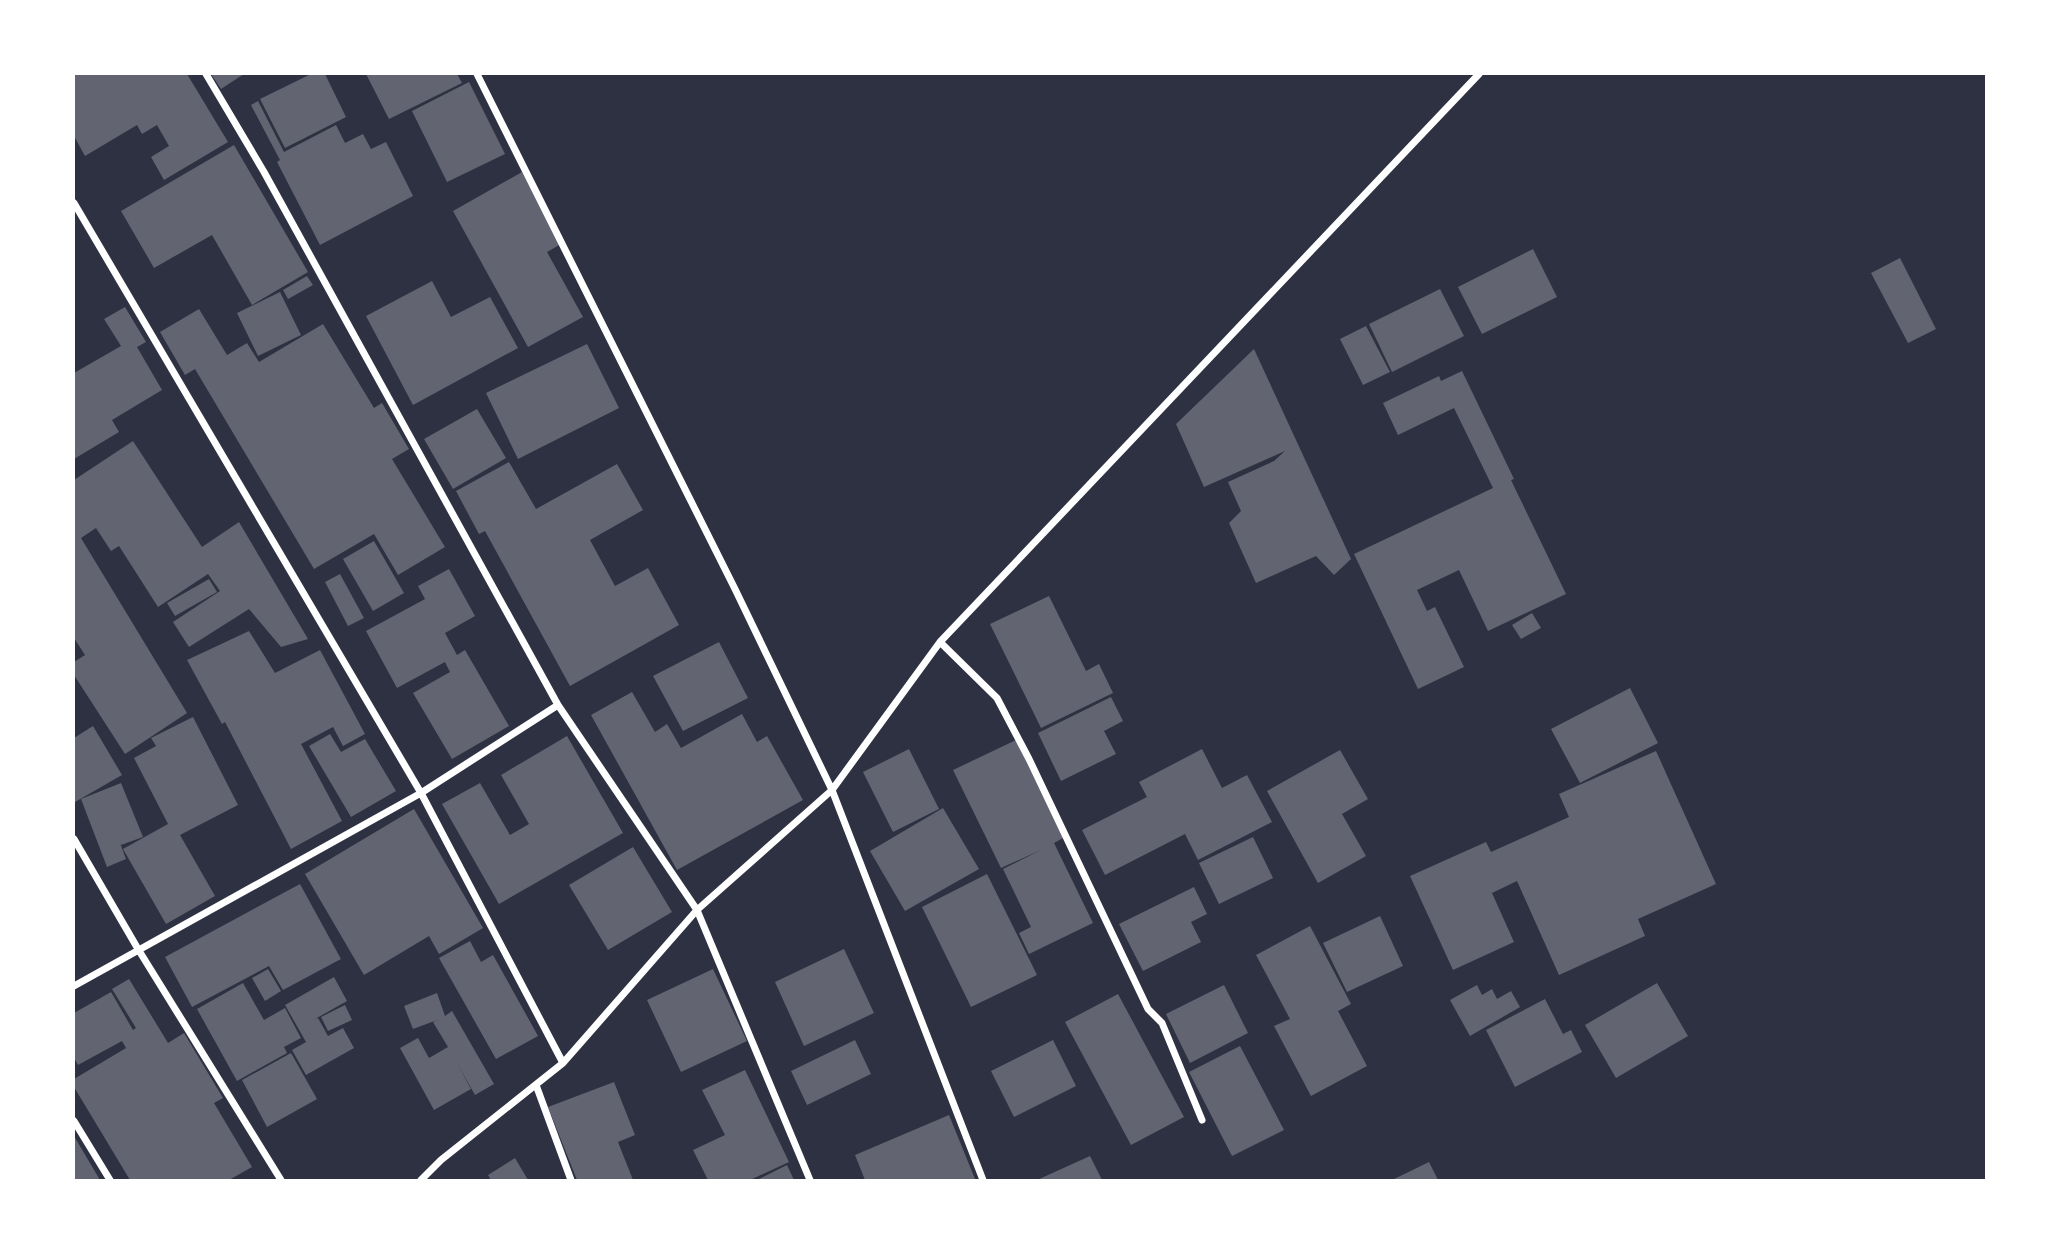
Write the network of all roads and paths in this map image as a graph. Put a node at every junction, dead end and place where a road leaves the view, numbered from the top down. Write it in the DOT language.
graph roads {
  1 [pos="206,74"];
  2 [pos="477,74"];
  3 [pos="1479,74"];
  4 [pos="74,203"];
  5 [pos="940,642"];
  6 [pos="558,705"];
  7 [pos="832,790"];
  8 [pos="421,793"];
  9 [pos="74,839"];
  10 [pos="697,909"];
  11 [pos="138,949"];
  12 [pos="74,986"];
  13 [pos="563,1063"];
  14 [pos="536,1085"];
  15 [pos="1202,1119"];
  16 [pos="74,1121"];
  17 [pos="110,1181"];
  18 [pos="281,1181"];
  19 [pos="421,1181"];
  20 [pos="571,1181"];
  21 [pos="810,1181"];
  22 [pos="983,1181"];
  1 -- 6 [label="street"];
  2 -- 7 [label="street"];
  3 -- 5 [label="street"];
  4 -- 8 [label="street"];
  5 -- 7 [label="street"];
  5 -- 15 [label="street"];
  6 -- 8 [label="street"];
  6 -- 10 [label="street"];
  7 -- 10 [label="street"];
  7 -- 22 [label="street"];
  8 -- 11 [label="street"];
  8 -- 13 [label="street"];
  9 -- 11 [label="street"];
  10 -- 13 [label="street"];
  10 -- 21 [label="street"];
  11 -- 12 [label="street"];
  11 -- 18 [label="street"];
  13 -- 14 [label="street"];
  14 -- 19 [label="street"];
  14 -- 20 [label="street"];
  16 -- 17 [label="street"];
}
